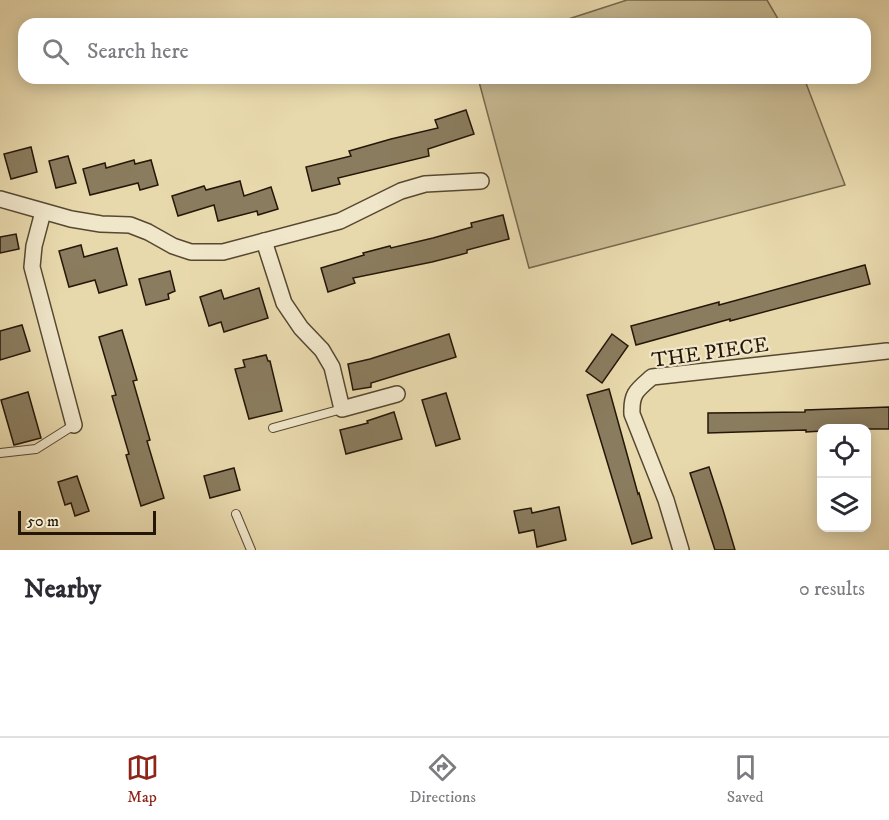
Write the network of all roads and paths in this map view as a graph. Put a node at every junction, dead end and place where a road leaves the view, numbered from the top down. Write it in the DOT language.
graph roads {
  1 [pos="481,181"];
  2 [pos="0,199"];
  3 [pos="43,212"];
  4 [pos="264,241"];
  5 [pos="888,350"];
  6 [pos="398,394"];
  7 [pos="342,409"];
  8 [pos="74,425"];
  9 [pos="273,428"];
  10 [pos="0,453"];
  11 [pos="236,513"];
  12 [pos="251,550"];
  13 [pos="681,550"];
  1 -- 4 [label="street"];
  2 -- 3 [label="street"];
  3 -- 4 [label="street"];
  3 -- 8 [label="street"];
  4 -- 7 [label="street"];
  5 -- 13 [label="street, THE PIECE"];
  6 -- 7 [label="street"];
  7 -- 9 [label="lane"];
  8 -- 10 [label="lane"];
  11 -- 12 [label="lane"];
}
